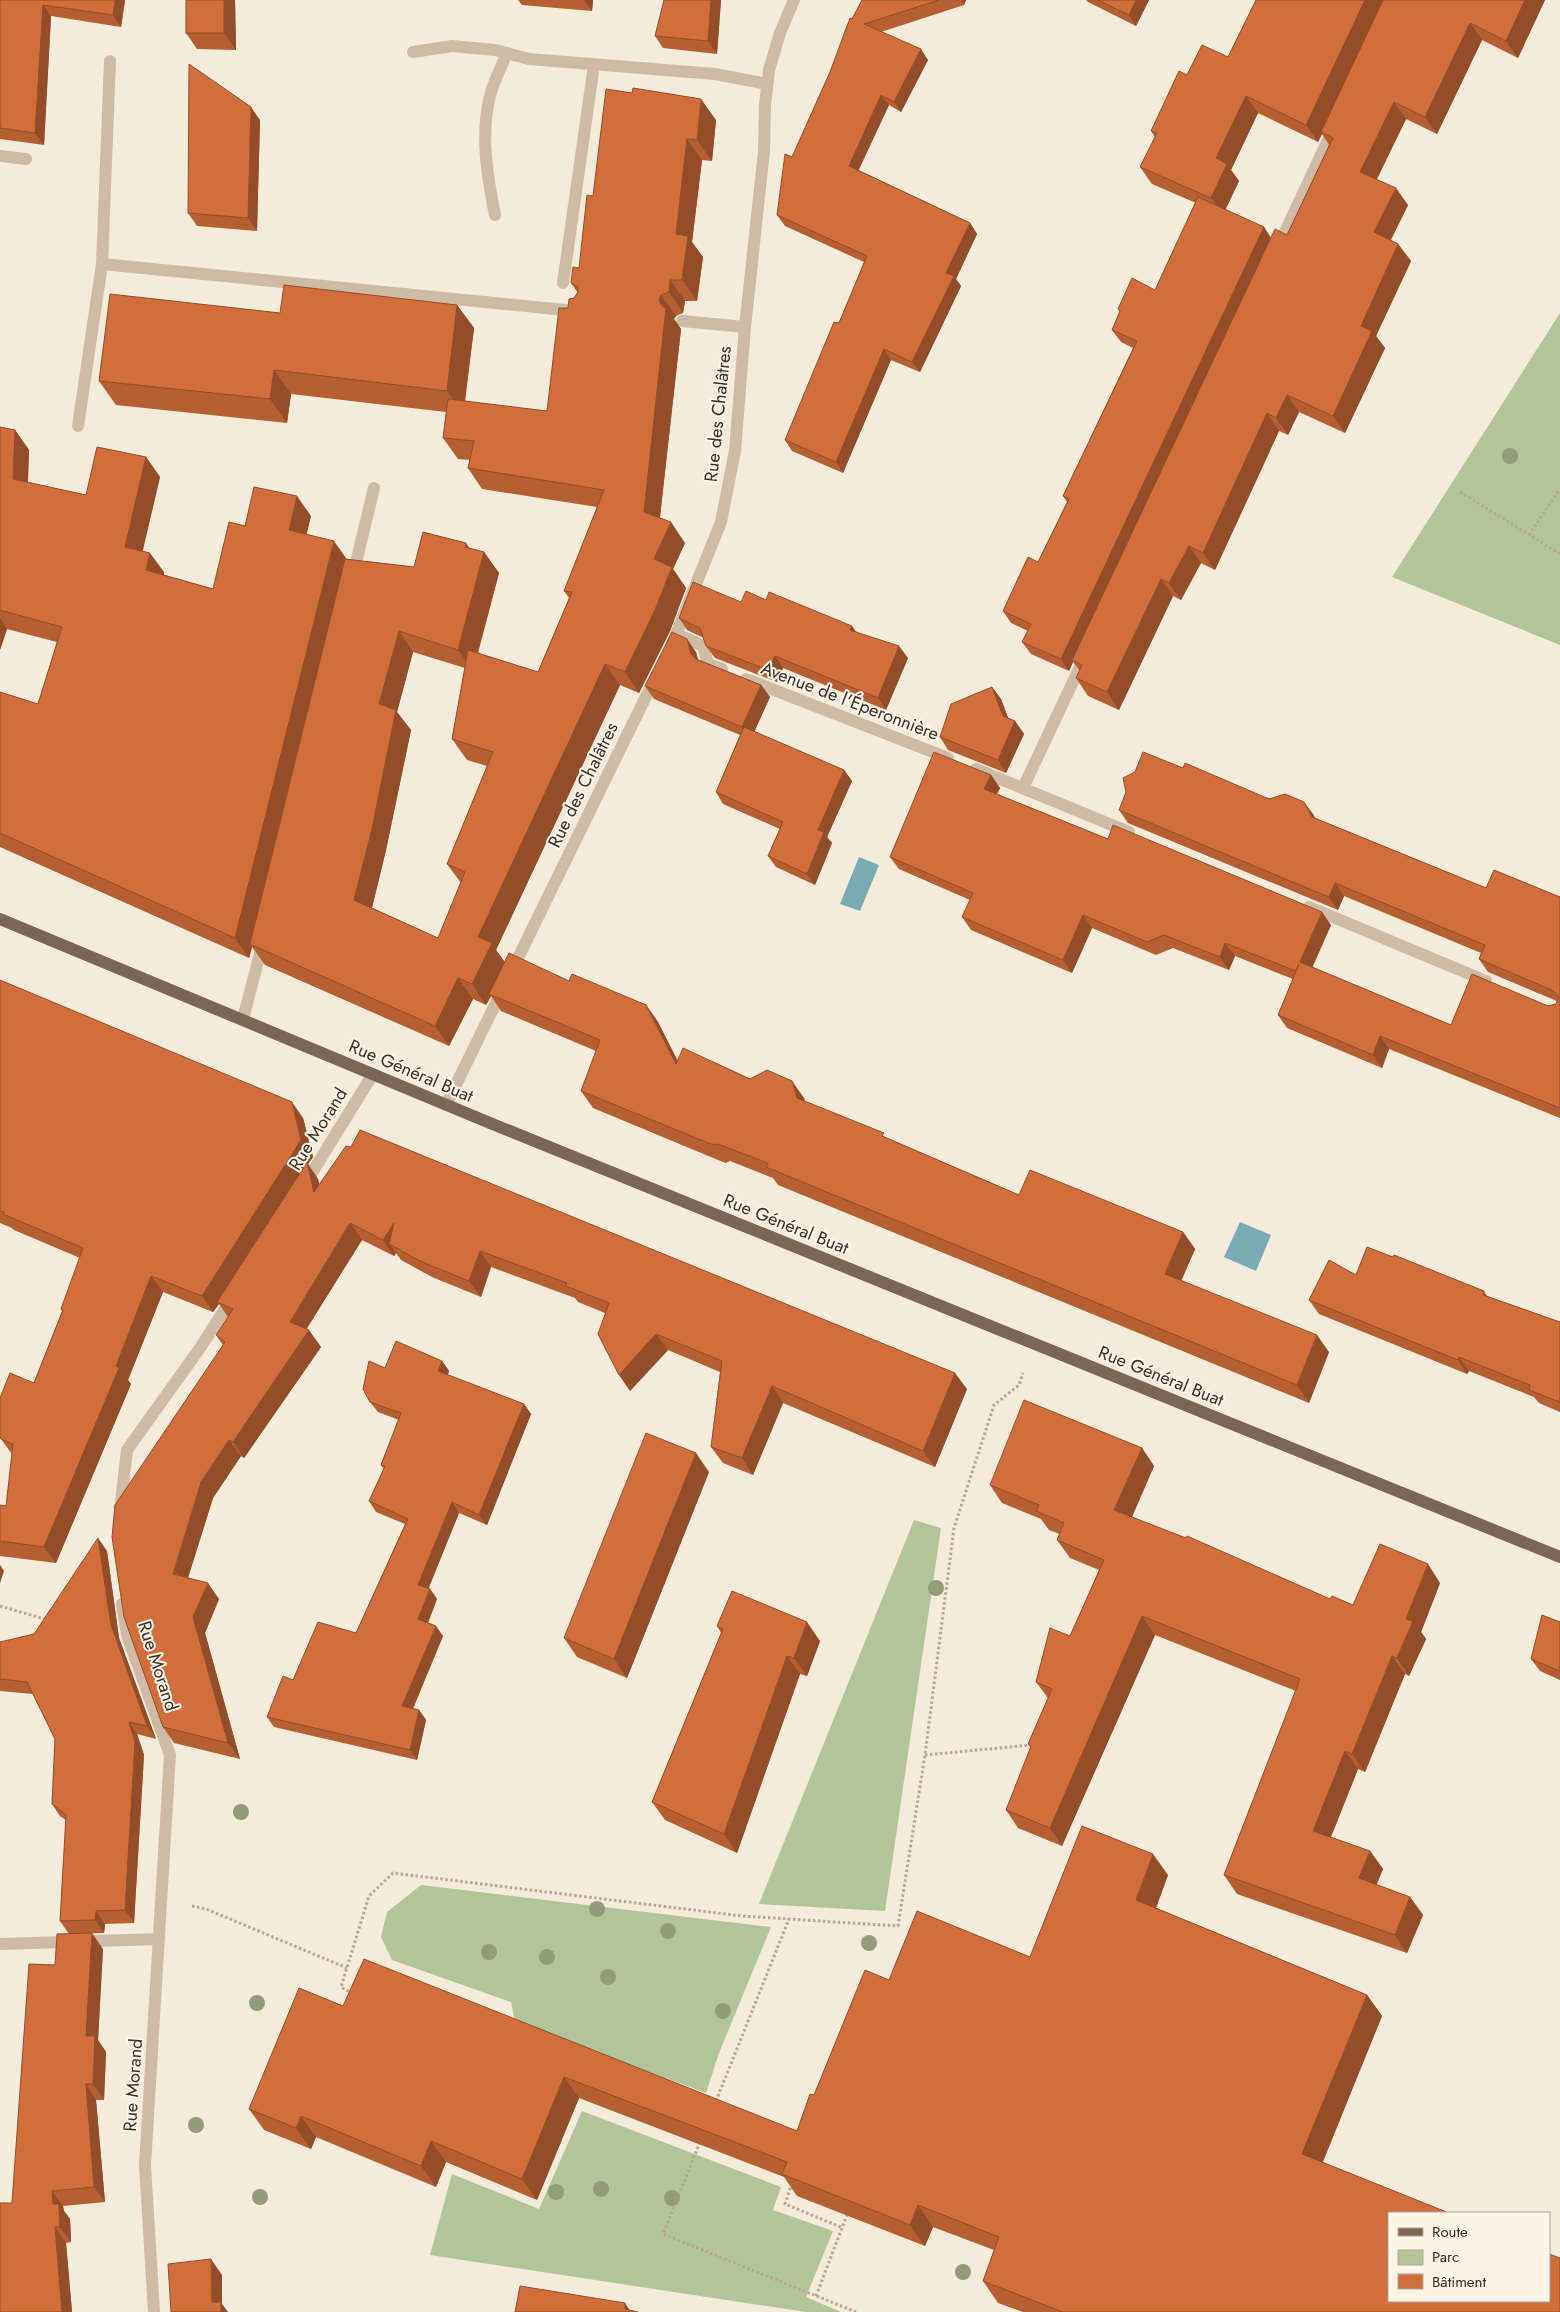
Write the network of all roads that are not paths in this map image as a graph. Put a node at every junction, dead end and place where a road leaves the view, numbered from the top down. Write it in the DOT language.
graph roads {
  1 [pos="794,0"];
  2 [pos="413,52"];
  3 [pos="507,53"];
  4 [pos="110,61"];
  5 [pos="594,65"];
  6 [pos="767,84"];
  7 [pos="1339,116"];
  8 [pos="0,156"];
  9 [pos="26,158"];
  10 [pos="495,215"];
  11 [pos="1272,260"];
  12 [pos="102,264"];
  13 [pos="563,283"];
  14 [pos="585,312"];
  15 [pos="682,321"];
  16 [pos="745,327"];
  17 [pos="78,426"];
  18 [pos="374,488"];
  19 [pos="350,588"];
  20 [pos="677,634"];
  21 [pos="1090,645"];
  22 [pos="1023,788"];
  23 [pos="1141,837"];
  24 [pos="1296,902"];
  25 [pos="0,919"];
  26 [pos="265,934"];
  27 [pos="1496,985"];
  28 [pos="243,1019"];
  29 [pos="373,1074"];
  30 [pos="446,1105"];
  31 [pos="300,1192"];
  32 [pos="237,1290"];
  33 [pos="118,1525"];
  34 [pos="1560,1557"];
  35 [pos="120,1590"];
  36 [pos="159,1939"];
  37 [pos="0,1944"];
  38 [pos="154,2312"];
  1 -- 6 [label="street, Rue des Chalâtres"];
  2 -- 3 [label="street"];
  3 -- 5 [label="street"];
  3 -- 10 [label="street"];
  4 -- 12 [label="street"];
  5 -- 6 [label="street"];
  5 -- 13 [label="street"];
  6 -- 16 [label="street, Rue des Chalâtres"];
  7 -- 11 [label="street"];
  8 -- 9 [label="street"];
  12 -- 14 [label="street"];
  12 -- 17 [label="street"];
  15 -- 16 [label="street"];
  16 -- 20 [label="street, Rue des Chalâtres"];
  18 -- 19 [label="street"];
  20 -- 22 [label="street, Avenue de l'Éperonnière"];
  20 -- 30 [label="street, Rue des Chalâtres"];
  21 -- 22 [label="street"];
  22 -- 23 [label="street, Avenue de l'Éperonnière"];
  24 -- 27 [label="street"];
  25 -- 28 [label="main road, Rue Général Buat"];
  26 -- 28 [label="street"];
  28 -- 29 [label="main road, Rue Général Buat"];
  29 -- 30 [label="main road, Rue Général Buat"];
  29 -- 31 [label="street, Rue Morand"];
  30 -- 34 [label="main road, Rue Général Buat"];
  32 -- 33 [label="street"];
  35 -- 36 [label="street, Rue Morand"];
  36 -- 37 [label="street"];
  36 -- 38 [label="street, Rue Morand"];
}
